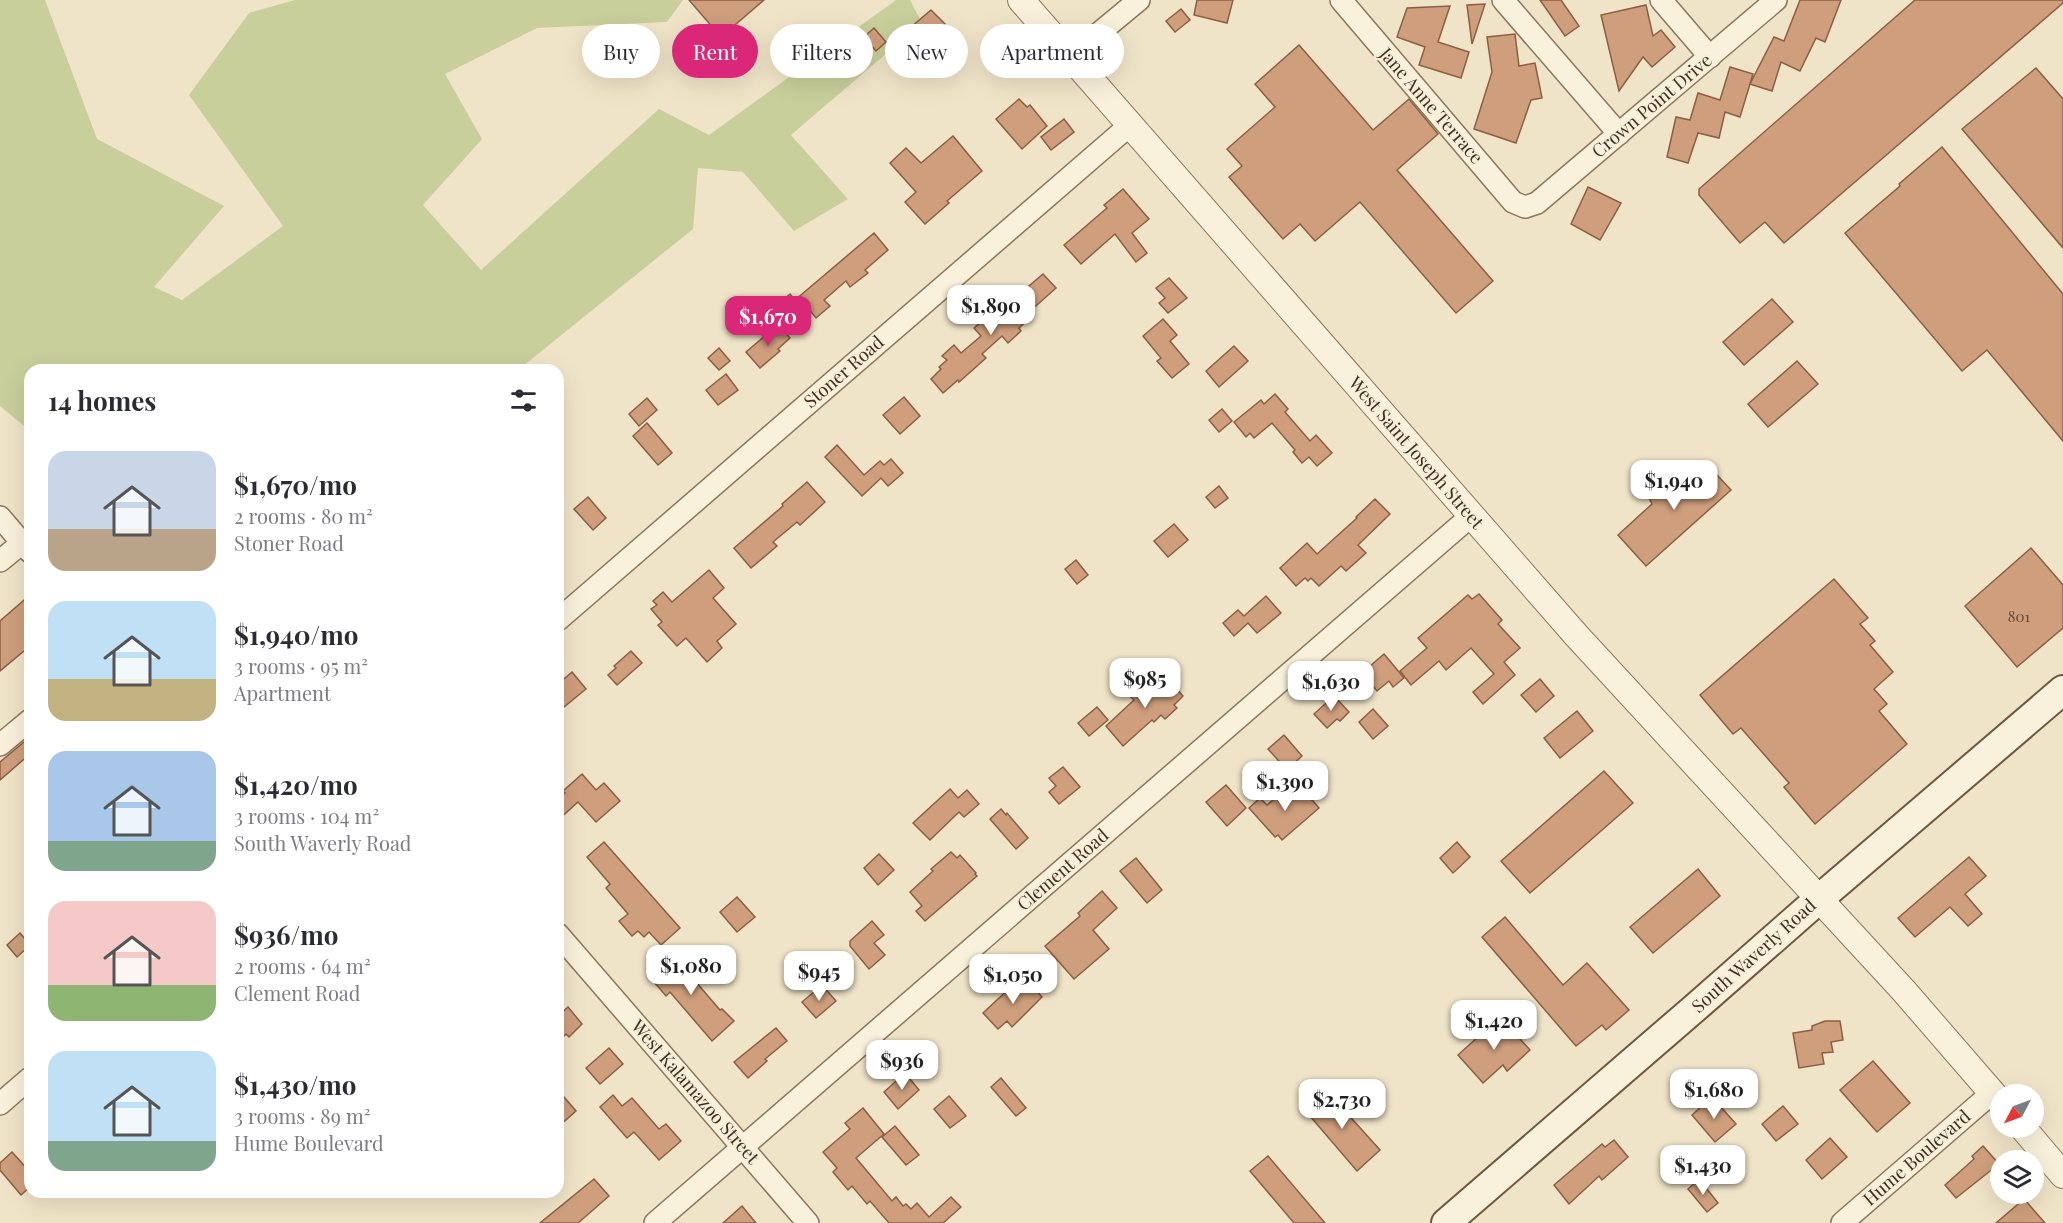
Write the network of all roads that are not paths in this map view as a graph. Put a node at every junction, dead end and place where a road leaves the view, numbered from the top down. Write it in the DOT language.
graph roads {
  1 [pos="1021,0"];
  2 [pos="1139,0"];
  3 [pos="1341,0"];
  4 [pos="1503,0"];
  5 [pos="1661,0"];
  6 [pos="1776,0"];
  7 [pos="1042,24"];
  8 [pos="1110,24"];
  9 [pos="1710,57"];
  10 [pos="1089,78"];
  11 [pos="1130,125"];
  12 [pos="1619,134"];
  13 [pos="1525,207"];
  14 [pos="1472,516"];
  15 [pos="0,517"];
  16 [pos="24,545"];
  17 [pos="24,548"];
  18 [pos="0,561"];
  19 [pos="564,615"];
  20 [pos="2063,690"];
  21 [pos="24,725"];
  22 [pos="0,745"];
  23 [pos="1819,899"];
  24 [pos="564,941"];
  25 [pos="24,1083"];
  26 [pos="1990,1090"];
  27 [pos="0,1104"];
  28 [pos="1990,1104"];
  29 [pos="2032,1138"];
  30 [pos="742,1147"];
  31 [pos="2063,1175"];
  32 [pos="655,1223"];
  33 [pos="808,1223"];
  34 [pos="1446,1223"];
  35 [pos="1842,1223"];
  1 -- 7 [label="street, West Saint Joseph Street"];
  2 -- 8 [label="street"];
  3 -- 13 [label="street, Jane Anne Terrace"];
  4 -- 12 [label="street"];
  5 -- 9 [label="street"];
  6 -- 9 [label="street, Crown Point Drive"];
  9 -- 12 [label="street, Crown Point Drive"];
  10 -- 11 [label="street, West Saint Joseph Street"];
  11 -- 14 [label="street, West Saint Joseph Street"];
  11 -- 19 [label="street, Stoner Road"];
  12 -- 13 [label="street, Crown Point Drive"];
  14 -- 23 [label="street, West Saint Joseph Street"];
  14 -- 30 [label="street, Clement Road"];
  15 -- 16 [label="street"];
  17 -- 18 [label="street"];
  20 -- 23 [label="main road, South Waverly Road"];
  21 -- 22 [label="street"];
  23 -- 26 [label="street, West Saint Joseph Street"];
  23 -- 34 [label="main road, South Waverly Road"];
  24 -- 30 [label="street, West Kalamazoo Street"];
  25 -- 27 [label="street"];
  28 -- 35 [label="street, Hume Boulevard"];
  29 -- 31 [label="street"];
  30 -- 32 [label="street, Clement Road"];
  30 -- 33 [label="street, West Kalamazoo Street"];
}
